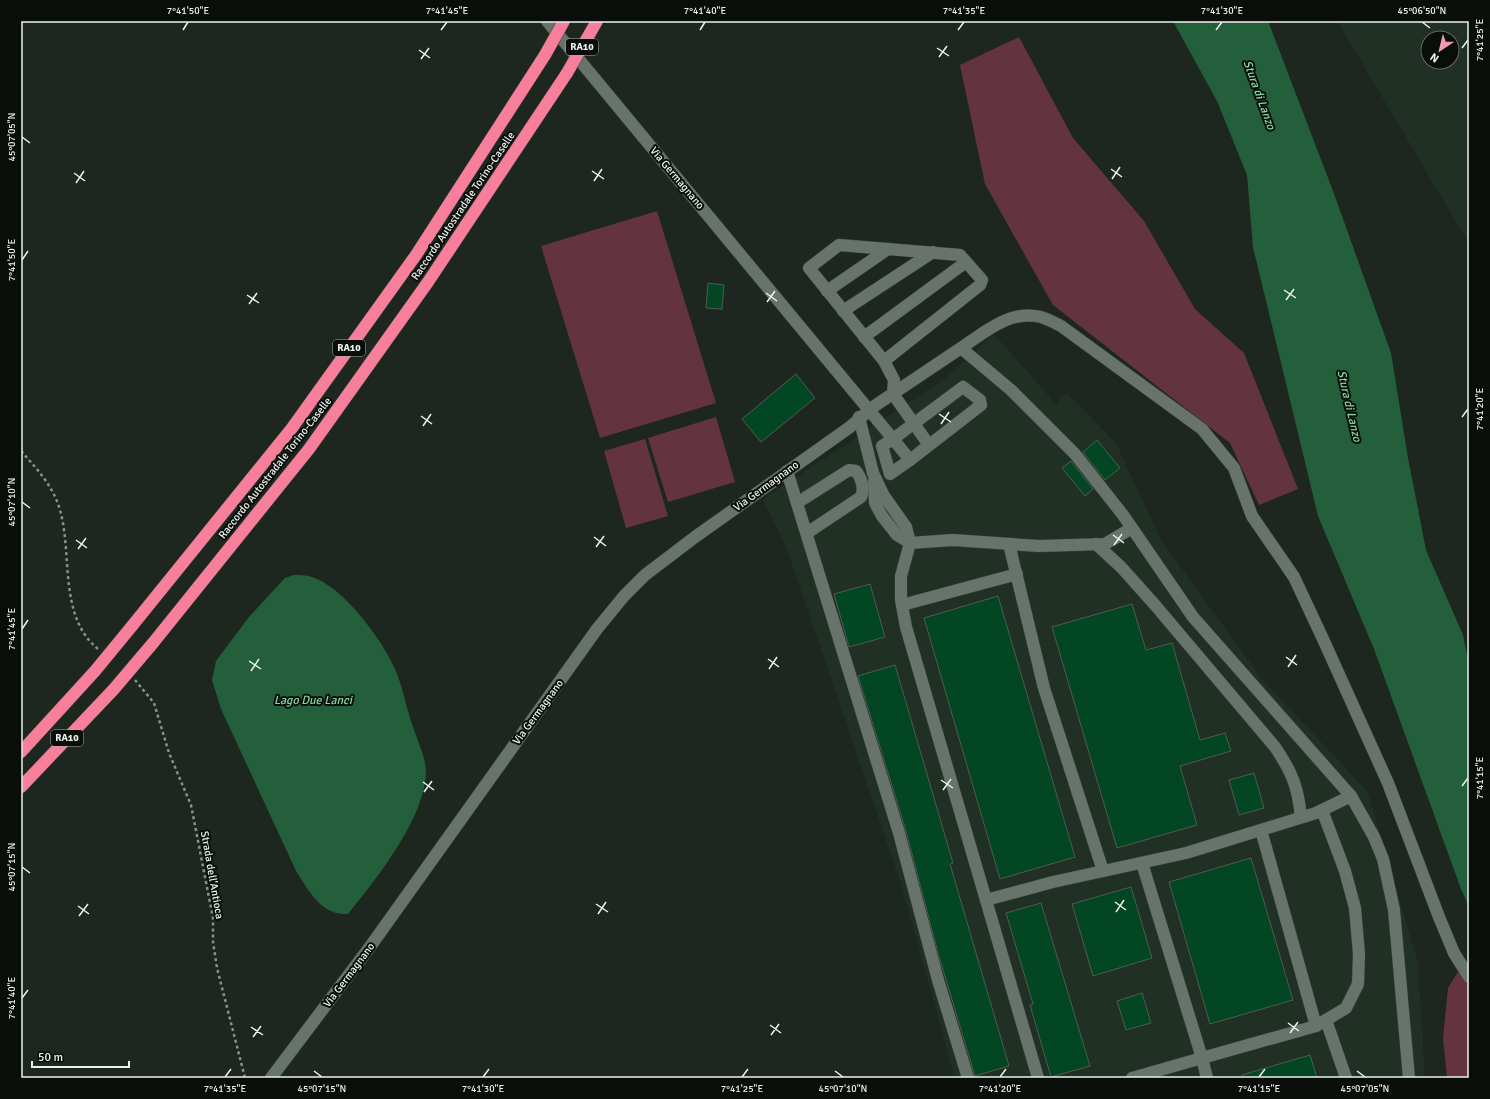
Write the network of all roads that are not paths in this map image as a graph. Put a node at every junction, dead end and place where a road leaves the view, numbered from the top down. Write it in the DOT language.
graph roads {
  1 [pos="547,21"];
  2 [pos="564,21"];
  3 [pos="597,21"];
  4 [pos="888,249"];
  5 [pos="932,252"];
  6 [pos="966,262"];
  7 [pos="827,291"];
  8 [pos="843,311"];
  9 [pos="864,337"];
  10 [pos="961,348"];
  11 [pos="884,361"];
  12 [pos="893,394"];
  13 [pos="864,413"];
  14 [pos="914,424"];
  15 [pos="893,438"];
  16 [pos="929,445"];
  17 [pos="910,460"];
  18 [pos="787,471"];
  19 [pos="797,503"];
  20 [pos="1132,528"];
  21 [pos="807,533"];
  22 [pos="910,543"];
  23 [pos="1009,544"];
  24 [pos="1096,544"];
  25 [pos="1016,574"];
  26 [pos="902,605"];
  27 [pos="21,752"];
  28 [pos="21,787"];
  29 [pos="1351,796"];
  30 [pos="1322,810"];
  31 [pos="1301,818"];
  32 [pos="1262,830"];
  33 [pos="1142,863"];
  34 [pos="1103,871"];
  35 [pos="986,900"];
  36 [pos="1469,977"];
  37 [pos="1321,1023"];
  38 [pos="1202,1058"];
  39 [pos="271,1078"];
  40 [pos="968,1078"];
  41 [pos="1038,1078"];
  42 [pos="1132,1078"];
  43 [pos="1207,1078"];
  44 [pos="1346,1078"];
  45 [pos="1409,1078"];
  1 -- 13 [label="street, Via Germagnano"];
  2 -- 27 [label="highway, Raccordo Autostradale Torino-Caselle / RA10, bridge"];
  3 -- 28 [label="highway, Raccordo Autostradale Torino-Caselle / RA10, bridge"];
  4 -- 5 [label="street"];
  4 -- 7 [label="street"];
  4 -- 7 [label="street"];
  5 -- 6 [label="street"];
  5 -- 8 [label="street"];
  6 -- 9 [label="street"];
  6 -- 11 [label="street"];
  7 -- 8 [label="street"];
  8 -- 9 [label="street"];
  9 -- 11 [label="street"];
  10 -- 12 [label="street, Via Germagnano"];
  10 -- 20 [label="street"];
  10 -- 36 [label="street, Via Germagnano"];
  11 -- 12 [label="street"];
  12 -- 13 [label="street, Via Germagnano"];
  12 -- 14 [label="street"];
  13 -- 15 [label="street"];
  13 -- 18 [label="street, Via Germagnano"];
  13 -- 22 [label="street"];
  14 -- 15 [label="street"];
  14 -- 16 [label="street"];
  14 -- 16 [label="street"];
  15 -- 17 [label="street"];
  15 -- 17 [label="street"];
  16 -- 17 [label="street"];
  18 -- 19 [label="street"];
  18 -- 39 [label="street, Via Germagnano"];
  19 -- 21 [label="street"];
  19 -- 21 [label="street"];
  20 -- 24 [label="street"];
  20 -- 29 [label="street"];
  21 -- 40 [label="street"];
  22 -- 23 [label="street"];
  22 -- 26 [label="street"];
  23 -- 24 [label="street"];
  23 -- 25 [label="street"];
  24 -- 31 [label="street"];
  25 -- 26 [label="street"];
  25 -- 34 [label="street"];
  26 -- 35 [label="street"];
  29 -- 30 [label="street"];
  29 -- 45 [label="street"];
  30 -- 31 [label="street"];
  30 -- 37 [label="street"];
  31 -- 32 [label="street"];
  32 -- 33 [label="street"];
  32 -- 37 [label="street"];
  33 -- 34 [label="street"];
  33 -- 38 [label="street"];
  34 -- 35 [label="street"];
  35 -- 41 [label="street"];
  37 -- 38 [label="street"];
  37 -- 44 [label="street"];
  38 -- 42 [label="street"];
  38 -- 43 [label="street"];
}
